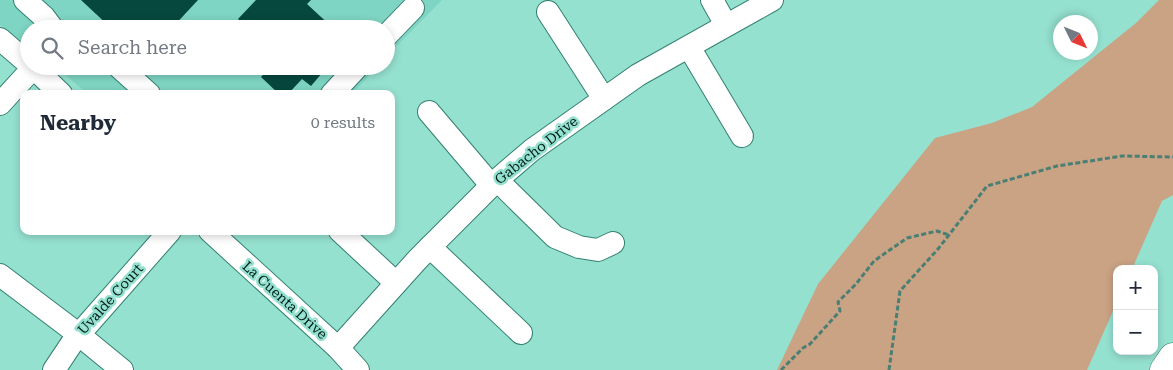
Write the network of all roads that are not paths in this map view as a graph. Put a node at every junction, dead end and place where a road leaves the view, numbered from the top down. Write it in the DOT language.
graph roads {
  1 [pos="25,0"];
  2 [pos="712,0"];
  3 [pos="772,0"];
  4 [pos="413,8"];
  5 [pos="548,12"];
  6 [pos="46,20"];
  7 [pos="726,26"];
  8 [pos="395,27"];
  9 [pos="0,38"];
  10 [pos="689,47"];
  11 [pos="20,54"];
  12 [pos="20,74"];
  13 [pos="43,75"];
  14 [pos="128,75"];
  15 [pos="350,75"];
  16 [pos="57,90"];
  17 [pos="145,90"];
  18 [pos="336,90"];
  19 [pos="604,99"];
  20 [pos="0,104"];
  21 [pos="429,112"];
  22 [pos="742,136"];
  23 [pos="494,183"];
  24 [pos="166,235"];
  25 [pos="214,235"];
  26 [pos="344,235"];
  27 [pos="613,243"];
  28 [pos="430,247"];
  29 [pos="0,275"];
  30 [pos="396,283"];
  31 [pos="521,333"];
  32 [pos="78,334"];
  33 [pos="338,348"];
  34 [pos="1173,357"];
  35 [pos="54,370"];
  36 [pos="122,370"];
  37 [pos="358,370"];
  38 [pos="1164,370"];
  1 -- 6 [label="street"];
  2 -- 7 [label="street"];
  3 -- 7 [label="street, Gabacho Drive"];
  4 -- 8 [label="street"];
  5 -- 19 [label="street"];
  7 -- 10 [label="street, Gabacho Drive"];
  9 -- 11 [label="street"];
  10 -- 19 [label="street, Gabacho Drive"];
  10 -- 22 [label="street"];
  12 -- 20 [label="street"];
  13 -- 16 [label="street"];
  14 -- 17 [label="street"];
  15 -- 18 [label="street"];
  19 -- 23 [label="street, Gabacho Drive"];
  21 -- 23 [label="street"];
  23 -- 27 [label="street"];
  23 -- 28 [label="street, Gabacho Drive"];
  24 -- 32 [label="street, Uvalde Court"];
  25 -- 33 [label="street, La Cuenta Drive"];
  26 -- 30 [label="street"];
  28 -- 30 [label="street, Gabacho Drive"];
  28 -- 31 [label="street"];
  29 -- 32 [label="street"];
  30 -- 33 [label="street, Gabacho Drive"];
  32 -- 35 [label="street, Uvalde Court"];
  32 -- 36 [label="street"];
  33 -- 37 [label="street, La Cuenta Drive"];
  34 -- 38 [label="main road"];
}
